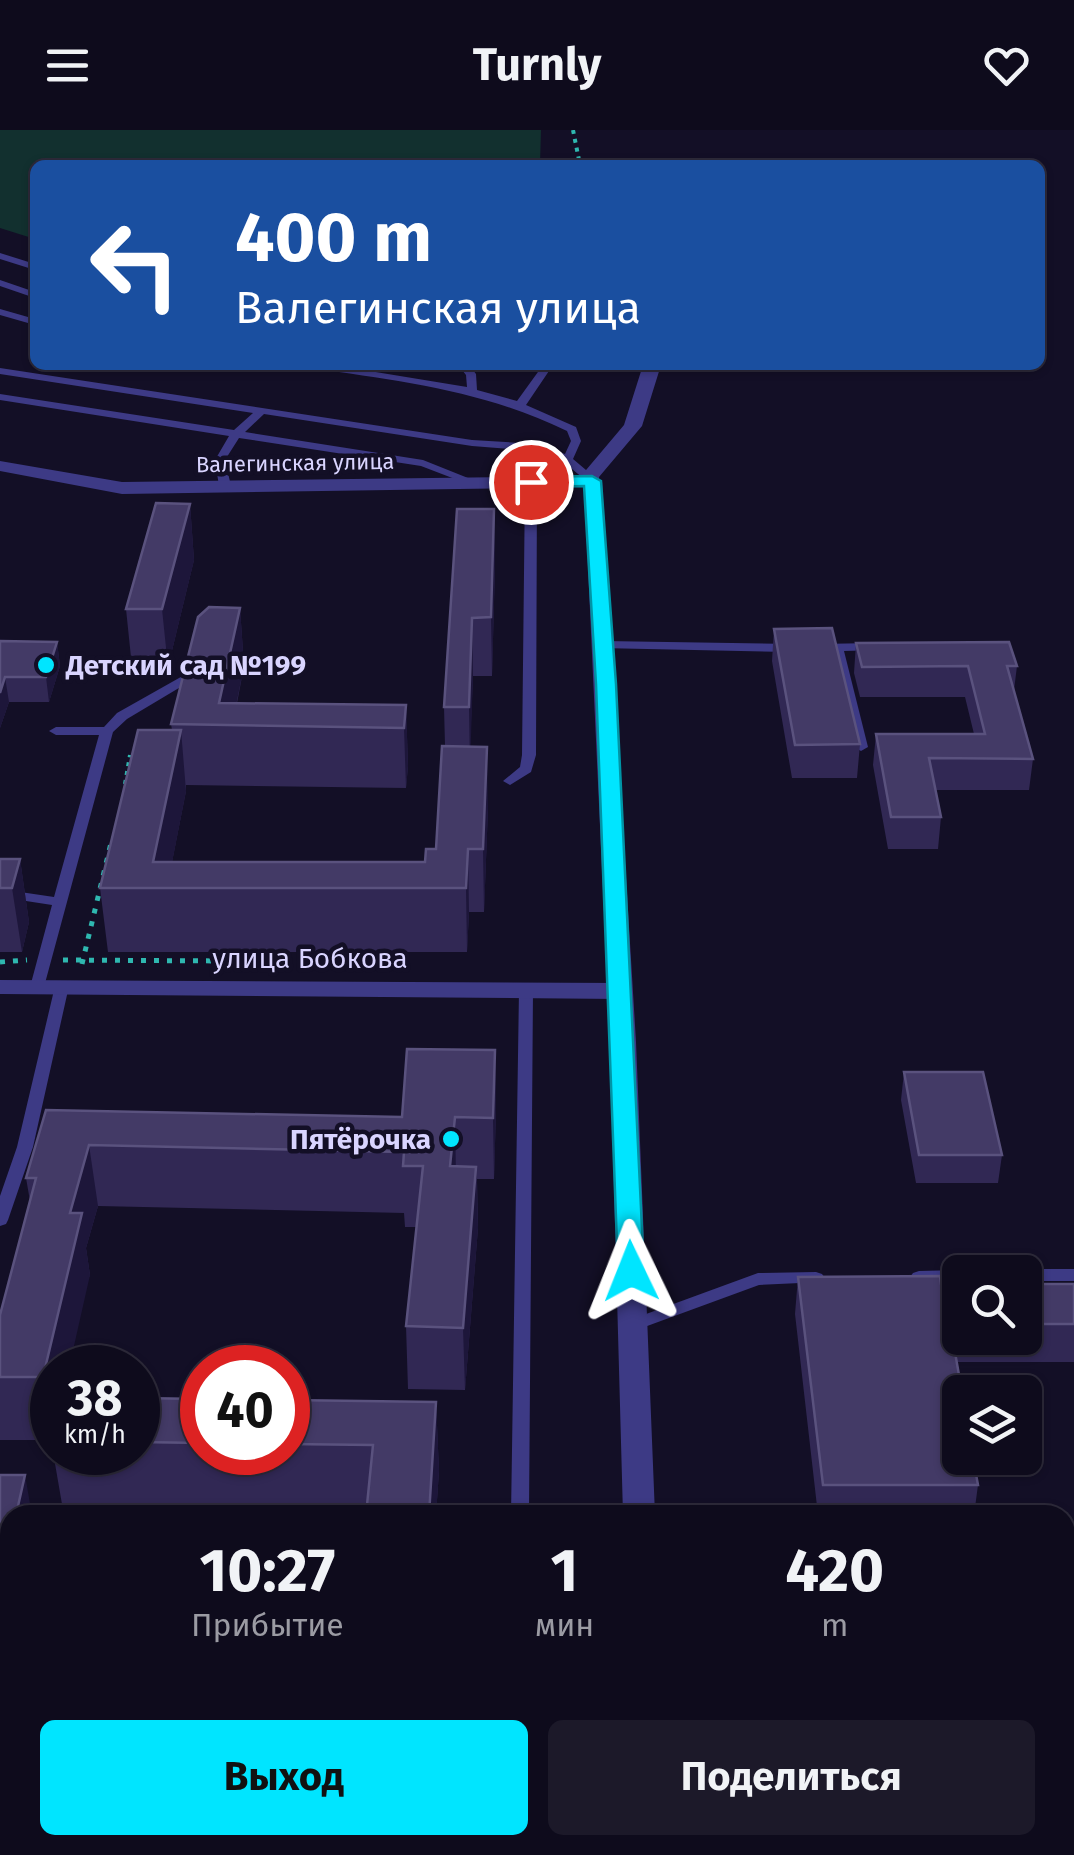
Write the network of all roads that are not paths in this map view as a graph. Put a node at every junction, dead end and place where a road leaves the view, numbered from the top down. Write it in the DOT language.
graph roads {
  1 [pos="0,256"];
  2 [pos="30,265"];
  3 [pos="0,284"];
  4 [pos="30,293"];
  5 [pos="0,312"];
  6 [pos="30,320"];
  7 [pos="344,370"];
  8 [pos="467,370"];
  9 [pos="544,370"];
  10 [pos="650,370"];
  11 [pos="0,371"];
  12 [pos="64,380"];
  13 [pos="472,390"];
  14 [pos="0,397"];
  15 [pos="36,402"];
  16 [pos="520,405"];
  17 [pos="261,410"];
  18 [pos="236,434"];
  19 [pos="570,457"];
  20 [pos="0,466"];
  21 [pos="591,479"];
  22 [pos="472,482"];
  23 [pos="531,482"];
  24 [pos="224,486"];
  25 [pos="604,644"];
  26 [pos="838,648"];
  27 [pos="892,648"];
  28 [pos="209,660"];
  29 [pos="56,731"];
  30 [pos="107,731"];
  31 [pos="861,748"];
  32 [pos="510,781"];
  33 [pos="0,893"];
  34 [pos="59,902"];
  35 [pos="65,980"];
  36 [pos="0,986"];
  37 [pos="526,990"];
  38 [pos="620,991"];
  39 [pos="0,1220"];
  40 [pos="1074,1274"];
  41 [pos="1042,1275"];
  42 [pos="942,1276"];
  43 [pos="905,1277"];
  44 [pos="831,1278"];
  45 [pos="633,1325"];
  46 [pos="520,1505"];
  47 [pos="639,1505"];
  1 -- 2 [label="lane"];
  3 -- 4 [label="lane"];
  5 -- 6 [label="lane"];
  7 -- 13 [label="lane"];
  8 -- 13 [label="lane"];
  9 -- 16 [label="lane"];
  10 -- 21 [label="street"];
  11 -- 12 [label="lane"];
  12 -- 15 [label="lane"];
  12 -- 17 [label="lane"];
  13 -- 16 [label="lane"];
  14 -- 15 [label="lane"];
  15 -- 18 [label="lane"];
  16 -- 19 [label="lane"];
  17 -- 18 [label="lane"];
  17 -- 19 [label="lane"];
  18 -- 22 [label="lane"];
  18 -- 24 [label="lane"];
  19 -- 21 [label="lane"];
  20 -- 24 [label="street, Валегинская улица"];
  21 -- 23 [label="street, Валегинская улица"];
  21 -- 25 [label="street"];
  22 -- 23 [label="street, Валегинская улица"];
  22 -- 24 [label="street, Валегинская улица"];
  23 -- 32 [label="lane"];
  25 -- 26 [label="lane"];
  25 -- 38 [label="street"];
  26 -- 27 [label="lane"];
  26 -- 31 [label="lane"];
  28 -- 30 [label="lane"];
  29 -- 30 [label="lane"];
  30 -- 34 [label="lane"];
  33 -- 34 [label="lane"];
  34 -- 35 [label="lane"];
  35 -- 36 [label="street, улица Бобкова"];
  35 -- 37 [label="street, улица Бобкова"];
  35 -- 39 [label="lane"];
  37 -- 38 [label="street, улица Бобкова"];
  37 -- 46 [label="lane"];
  38 -- 45 [label="street"];
  40 -- 41 [label="lane"];
  42 -- 43 [label="lane"];
  44 -- 45 [label="lane"];
  45 -- 47 [label="street"];
}
